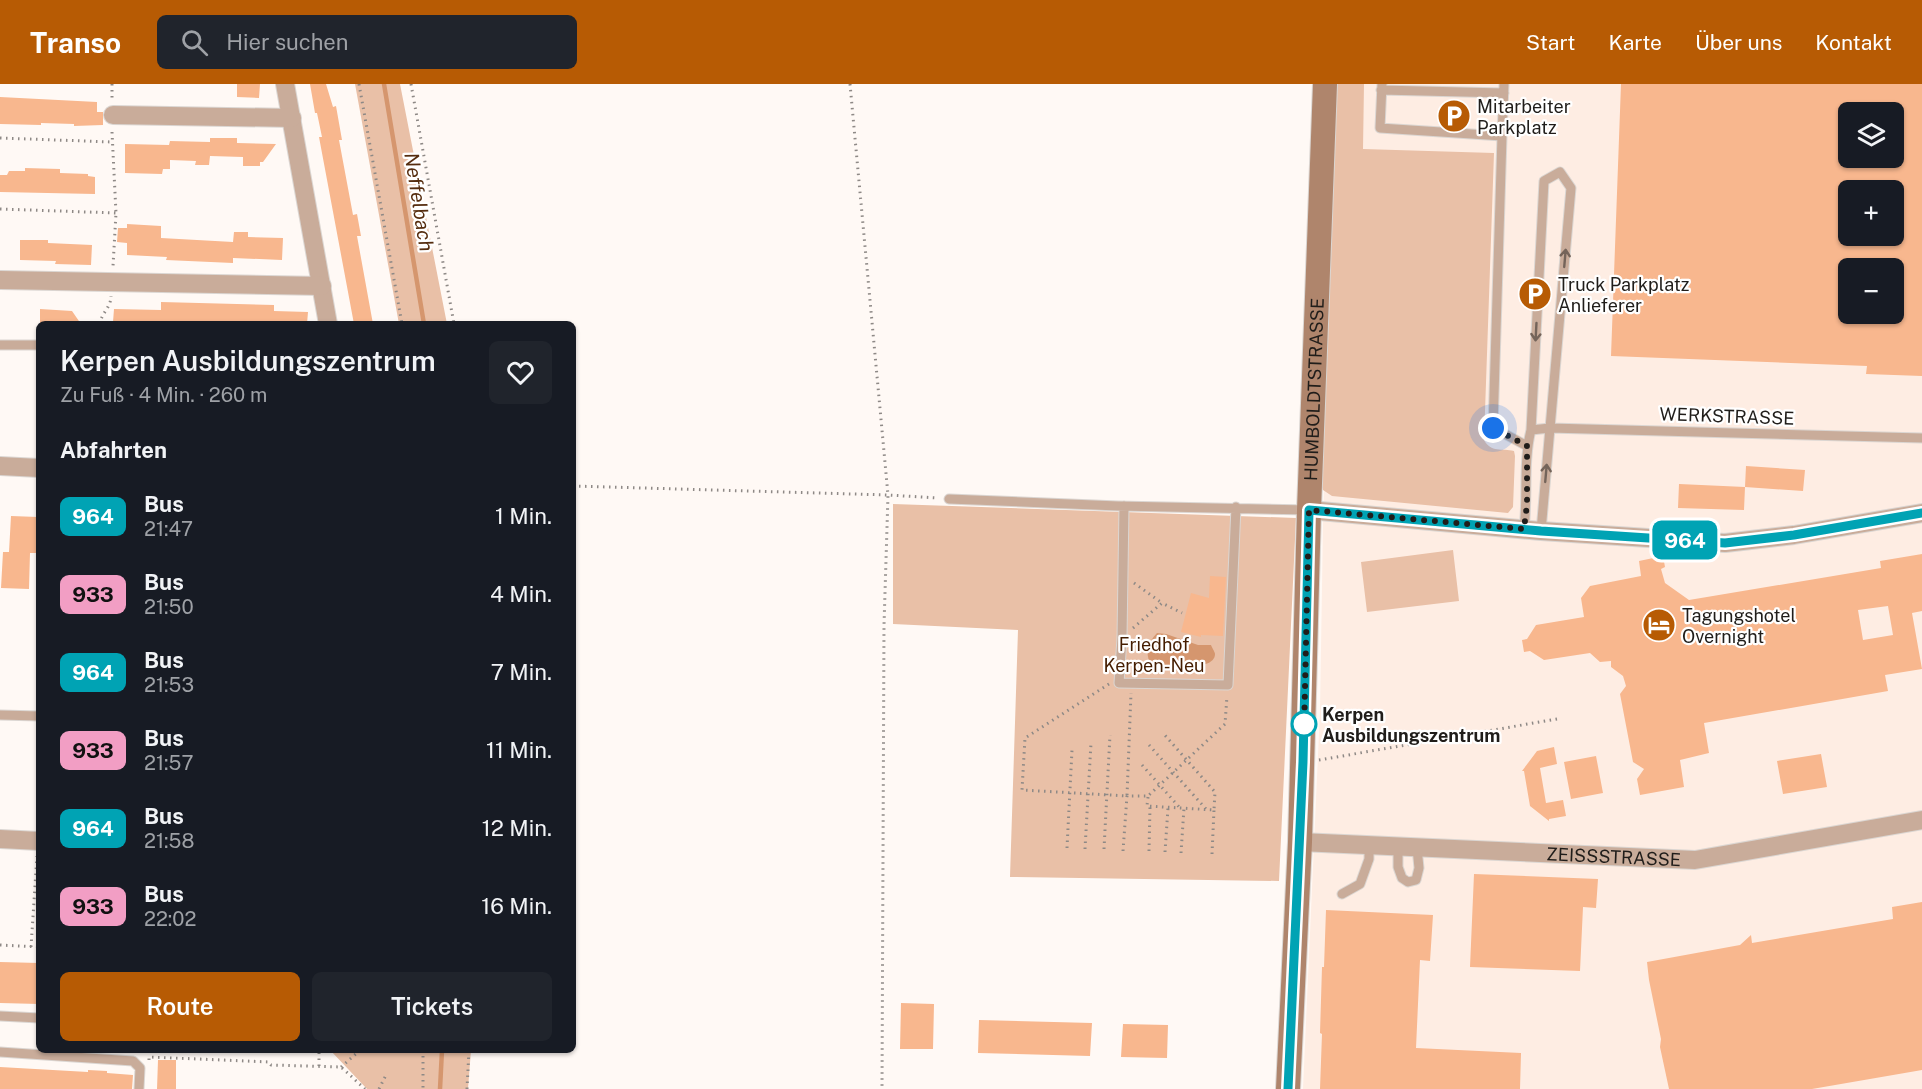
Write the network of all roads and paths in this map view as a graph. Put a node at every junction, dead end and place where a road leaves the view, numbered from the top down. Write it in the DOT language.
graph roads {
  1 [pos="112,84"];
  2 [pos="285,84"];
  3 [pos="359,84"];
  4 [pos="411,84"];
  5 [pos="850,84"];
  6 [pos="1325,84"];
  7 [pos="1382,87"];
  8 [pos="1504,88"];
  9 [pos="113,115"];
  10 [pos="292,118"];
  11 [pos="1502,136"];
  12 [pos="0,138"];
  13 [pos="112,142"];
  14 [pos="0,208"];
  15 [pos="116,213"];
  16 [pos="0,280"];
  17 [pos="112,283"];
  18 [pos="322,286"];
  19 [pos="100,321"];
  20 [pos="328,321"];
  21 [pos="401,321"];
  22 [pos="453,321"];
  23 [pos="0,345"];
  24 [pos="36,345"];
  25 [pos="1550,428"];
  26 [pos="1531,430"];
  27 [pos="1922,438"];
  28 [pos="1527,446"];
  29 [pos="0,466"];
  30 [pos="36,468"];
  31 [pos="576,486"];
  32 [pos="888,495"];
  33 [pos="949,499"];
  34 [pos="1124,506"];
  35 [pos="1236,507"];
  36 [pos="1309,510"];
  37 [pos="1922,513"];
  38 [pos="1533,530"];
  39 [pos="1123,575"];
  40 [pos="1162,603"];
  41 [pos="1182,613"];
  42 [pos="1122,638"];
  43 [pos="1132,682"];
  44 [pos="1119,683"];
  45 [pos="1228,685"];
  46 [pos="0,715"];
  47 [pos="36,716"];
  48 [pos="1557,719"];
  49 [pos="1163,733"];
  50 [pos="1110,735"];
  51 [pos="1091,742"];
  52 [pos="1149,745"];
  53 [pos="1072,750"];
  54 [pos="1187,760"];
  55 [pos="1303,762"];
  56 [pos="1142,765"];
  57 [pos="1173,772"];
  58 [pos="1160,785"];
  59 [pos="1070,793"];
  60 [pos="1089,794"];
  61 [pos="1107,794"];
  62 [pos="1127,796"];
  63 [pos="1148,796"];
  64 [pos="1150,807"];
  65 [pos="1168,808"];
  66 [pos="1182,808"];
  67 [pos="1206,809"];
  68 [pos="1214,810"];
  69 [pos="1922,820"];
  70 [pos="0,839"];
  71 [pos="36,841"];
  72 [pos="1300,842"];
  73 [pos="1370,845"];
  74 [pos="1398,847"];
  75 [pos="1067,848"];
  76 [pos="1417,848"];
  77 [pos="1085,849"];
  78 [pos="1104,849"];
  79 [pos="1123,851"];
  80 [pos="1149,851"];
  81 [pos="1165,852"];
  82 [pos="1182,853"];
  83 [pos="1212,854"];
  84 [pos="36,871"];
  85 [pos="1342,894"];
  86 [pos="0,945"];
  87 [pos="31,947"];
  88 [pos="36,947"];
  89 [pos="0,1016"];
  90 [pos="36,1018"];
  91 [pos="0,1052"];
  92 [pos="319,1053"];
  93 [pos="356,1053"];
  94 [pos="423,1053"];
  95 [pos="469,1053"];
  96 [pos="319,1066"];
  97 [pos="341,1067"];
  98 [pos="148,1068"];
  99 [pos="387,1073"];
  100 [pos="139,1089"];
  101 [pos="365,1089"];
  102 [pos="379,1089"];
  103 [pos="423,1089"];
  104 [pos="467,1089"];
  105 [pos="882,1089"];
  106 [pos="1288,1089"];
  1 -- 9 [label="path"];
  2 -- 10 [label="street"];
  3 -- 21 [label="path"];
  4 -- 22 [label="path"];
  5 -- 32 [label="path"];
  6 -- 36 [label="street, HUMBOLDTSTRASSE"];
  7 -- 8 [label="lane"];
  7 -- 11 [label="lane"];
  8 -- 11 [label="lane"];
  9 -- 10 [label="street"];
  9 -- 13 [label="path"];
  10 -- 18 [label="street"];
  11 -- 28 [label="lane"];
  12 -- 13 [label="path"];
  13 -- 15 [label="path"];
  14 -- 15 [label="path"];
  15 -- 17 [label="path"];
  16 -- 17 [label="street"];
  17 -- 18 [label="street"];
  17 -- 19 [label="path"];
  18 -- 20 [label="street"];
  23 -- 24 [label="lane"];
  25 -- 26 [label="lane, WERKSTRASSE"];
  25 -- 26 [label="lane, one-way"];
  25 -- 27 [label="lane, WERKSTRASSE"];
  38 -- 25 [label="lane, one-way"];
  26 -- 28 [label="lane"];
  28 -- 38 [label="lane"];
  29 -- 30 [label="street"];
  31 -- 32 [label="path"];
  32 -- 33 [label="path"];
  32 -- 105 [label="path"];
  33 -- 34 [label="lane"];
  34 -- 35 [label="lane"];
  34 -- 39 [label="lane"];
  35 -- 36 [label="lane"];
  35 -- 45 [label="lane"];
  36 -- 38 [label="street"];
  36 -- 55 [label="street, HUMBOLDTSTRASSE"];
  37 -- 38 [label="street"];
  39 -- 40 [label="path"];
  39 -- 42 [label="lane"];
  40 -- 41 [label="path"];
  40 -- 42 [label="path"];
  42 -- 44 [label="lane"];
  43 -- 44 [label="lane"];
  43 -- 45 [label="lane"];
  43 -- 62 [label="path"];
  44 -- 59 [label="path"];
  45 -- 54 [label="path"];
  46 -- 47 [label="lane"];
  48 -- 55 [label="path"];
  49 -- 54 [label="path"];
  50 -- 61 [label="path"];
  51 -- 60 [label="path"];
  52 -- 57 [label="path"];
  53 -- 59 [label="path"];
  54 -- 57 [label="path"];
  54 -- 68 [label="path"];
  55 -- 72 [label="street, HUMBOLDTSTRASSE"];
  56 -- 58 [label="path"];
  57 -- 58 [label="path"];
  57 -- 67 [label="path"];
  58 -- 63 [label="path"];
  58 -- 66 [label="path"];
  59 -- 60 [label="path"];
  59 -- 75 [label="path"];
  60 -- 61 [label="path"];
  60 -- 77 [label="path"];
  61 -- 62 [label="path"];
  61 -- 78 [label="path"];
  62 -- 63 [label="path"];
  62 -- 79 [label="path"];
  63 -- 64 [label="path"];
  64 -- 65 [label="path"];
  64 -- 80 [label="path"];
  65 -- 66 [label="path"];
  65 -- 81 [label="path"];
  66 -- 67 [label="path"];
  66 -- 82 [label="path"];
  67 -- 68 [label="path"];
  68 -- 83 [label="path"];
  69 -- 76 [label="street, ZEISSSTRASSE"];
  70 -- 71 [label="street"];
  72 -- 73 [label="street, ZEISSSTRASSE"];
  72 -- 106 [label="street, HUMBOLDTSTRASSE"];
  73 -- 74 [label="street, ZEISSSTRASSE"];
  73 -- 85 [label="lane"];
  74 -- 76 [label="street, ZEISSSTRASSE"];
  74 -- 76 [label="lane"];
  84 -- 87 [label="path"];
  86 -- 87 [label="path"];
  87 -- 88 [label="path"];
  89 -- 90 [label="lane"];
  91 -- 100 [label="lane"];
  92 -- 96 [label="path"];
  93 -- 97 [label="path"];
  94 -- 103 [label="path"];
  95 -- 104 [label="path"];
  96 -- 97 [label="path"];
  96 -- 98 [label="path"];
  97 -- 101 [label="path"];
  99 -- 102 [label="path"];
}
